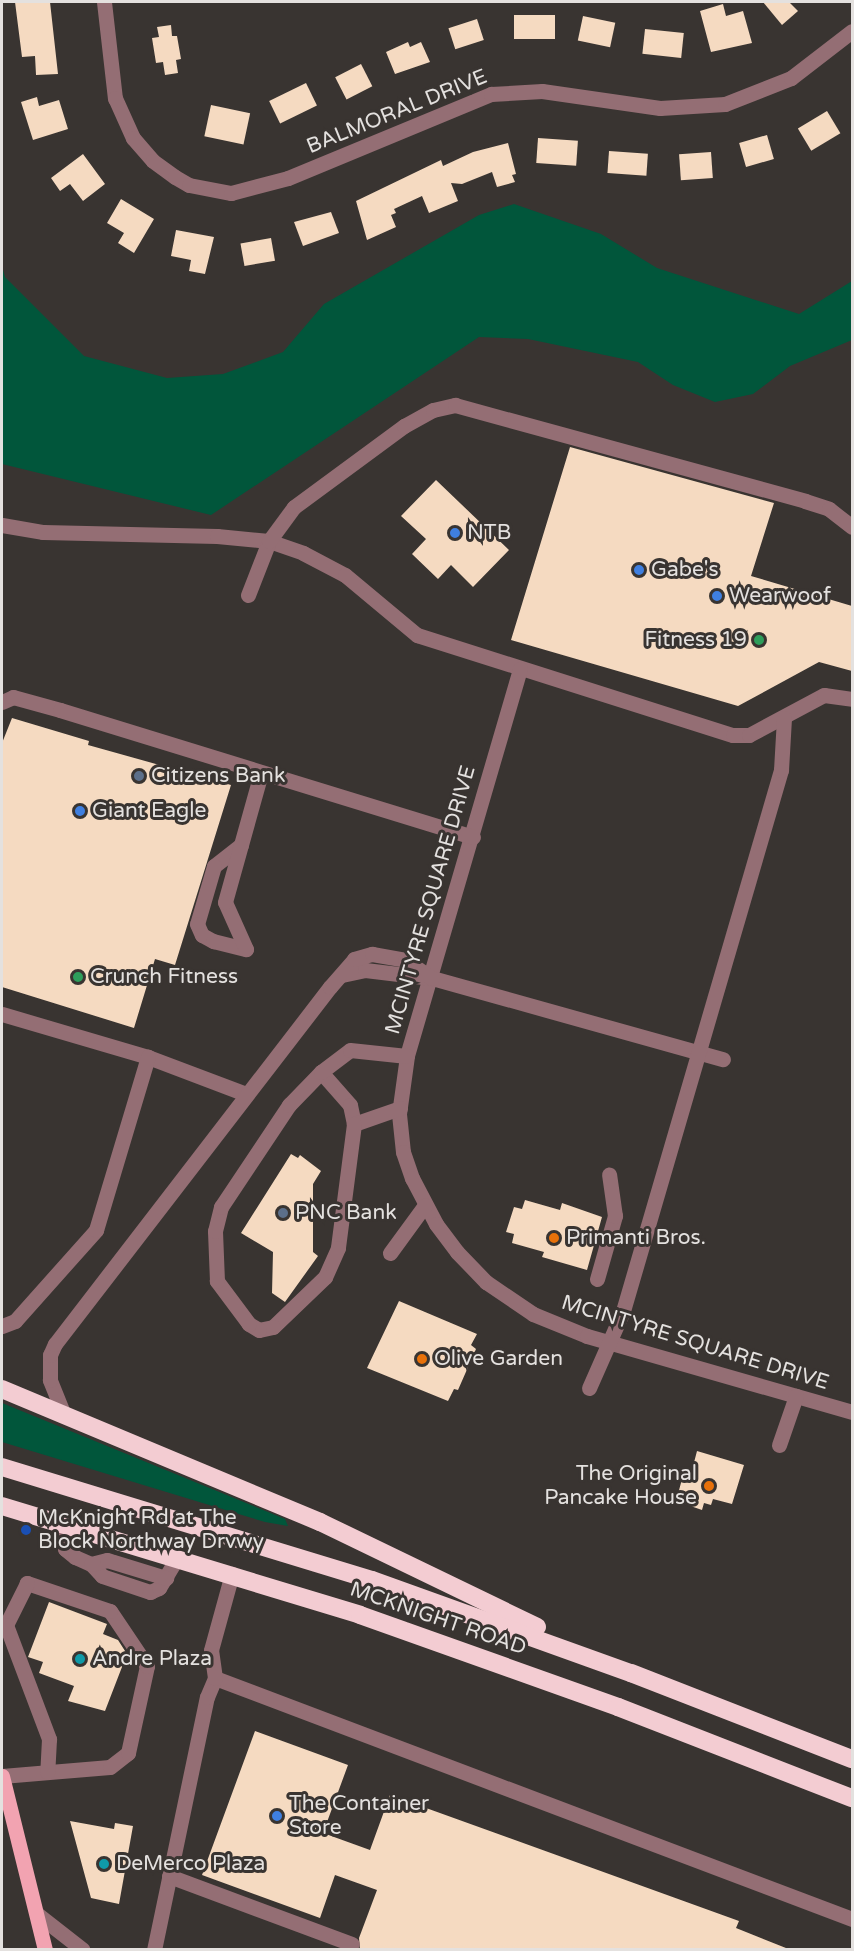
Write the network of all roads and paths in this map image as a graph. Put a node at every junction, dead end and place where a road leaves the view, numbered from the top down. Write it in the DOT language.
graph roads {
  1 [pos="104,2"];
  2 [pos="852,31"];
  3 [pos="2,525"];
  4 [pos="852,527"];
  5 [pos="269,541"];
  6 [pos="248,595"];
  7 [pos="520,669"];
  8 [pos="852,699"];
  9 [pos="2,702"];
  10 [pos="784,718"];
  11 [pos="261,772"];
  12 [pos="473,837"];
  13 [pos="241,845"];
  14 [pos="432,978"];
  15 [pos="2,1014"];
  16 [pos="696,1051"];
  17 [pos="407,1056"];
  18 [pos="148,1058"];
  19 [pos="723,1059"];
  20 [pos="321,1072"];
  21 [pos="246,1094"];
  22 [pos="400,1108"];
  23 [pos="354,1124"];
  24 [pos="609,1174"];
  25 [pos="424,1205"];
  26 [pos="390,1253"];
  27 [pos="597,1279"];
  28 [pos="2,1326"];
  29 [pos="609,1343"];
  30 [pos="589,1388"];
  31 [pos="2,1389"];
  32 [pos="796,1396"];
  33 [pos="852,1412"];
  34 [pos="64,1415"];
  35 [pos="779,1446"];
  36 [pos="2,1467"];
  37 [pos="2,1506"];
  38 [pos="57,1522"];
  39 [pos="177,1558"];
  40 [pos="232,1574"];
  41 [pos="631,1672"];
  42 [pos="215,1678"];
  43 [pos="852,1759"];
  44 [pos="47,1772"];
  45 [pos="2,1776"];
  46 [pos="852,1798"];
  47 [pos="169,1876"];
  48 [pos="37,1914"];
  49 [pos="852,1918"];
  50 [pos="352,1944"];
  51 [pos="45,1950"];
  52 [pos="83,1950"];
  53 [pos="154,1950"];
  1 -- 2 [label="street, BALMORAL DRIVE"];
  3 -- 5 [label="street"];
  4 -- 5 [label="street"];
  5 -- 6 [label="street"];
  5 -- 7 [label="street"];
  7 -- 10 [label="street"];
  7 -- 12 [label="street, MCINTYRE SQUARE DRIVE"];
  8 -- 10 [label="street"];
  9 -- 11 [label="street"];
  10 -- 16 [label="street"];
  11 -- 12 [label="street"];
  11 -- 13 [label="street"];
  12 -- 14 [label="street, MCINTYRE SQUARE DRIVE"];
  13 -- 13 [label="street"];
  14 -- 16 [label="street"];
  14 -- 17 [label="street, MCINTYRE SQUARE DRIVE"];
  14 -- 21 [label="street"];
  15 -- 18 [label="street"];
  16 -- 19 [label="street"];
  16 -- 29 [label="street"];
  17 -- 20 [label="street"];
  17 -- 22 [label="street, MCINTYRE SQUARE DRIVE"];
  18 -- 21 [label="street"];
  18 -- 28 [label="street"];
  20 -- 23 [label="street"];
  20 -- 23 [label="street"];
  21 -- 34 [label="street"];
  22 -- 23 [label="street"];
  22 -- 25 [label="street, MCINTYRE SQUARE DRIVE"];
  24 -- 27 [label="street"];
  25 -- 26 [label="street"];
  25 -- 29 [label="street, MCINTYRE SQUARE DRIVE"];
  29 -- 30 [label="street"];
  29 -- 32 [label="street, MCINTYRE SQUARE DRIVE"];
  31 -- 34 [label="highway"];
  32 -- 33 [label="street, MCINTYRE SQUARE DRIVE"];
  32 -- 35 [label="street"];
  34 -- 41 [label="highway"];
  36 -- 41 [label="highway, MCKNIGHT ROAD"];
  37 -- 38 [label="highway, MCKNIGHT ROAD"];
  38 -- 39 [label="highway, MCKNIGHT ROAD"];
  38 -- 39 [label="street"];
  39 -- 40 [label="highway, MCKNIGHT ROAD"];
  40 -- 42 [label="street"];
  40 -- 46 [label="highway, MCKNIGHT ROAD"];
  41 -- 43 [label="highway, MCKNIGHT ROAD"];
  42 -- 47 [label="street"];
  42 -- 49 [label="street"];
  44 -- 44 [label="street"];
  44 -- 45 [label="street"];
  45 -- 48 [label="main road"];
  47 -- 50 [label="street"];
  47 -- 53 [label="street"];
  48 -- 51 [label="main road"];
  48 -- 52 [label="street"];
}
